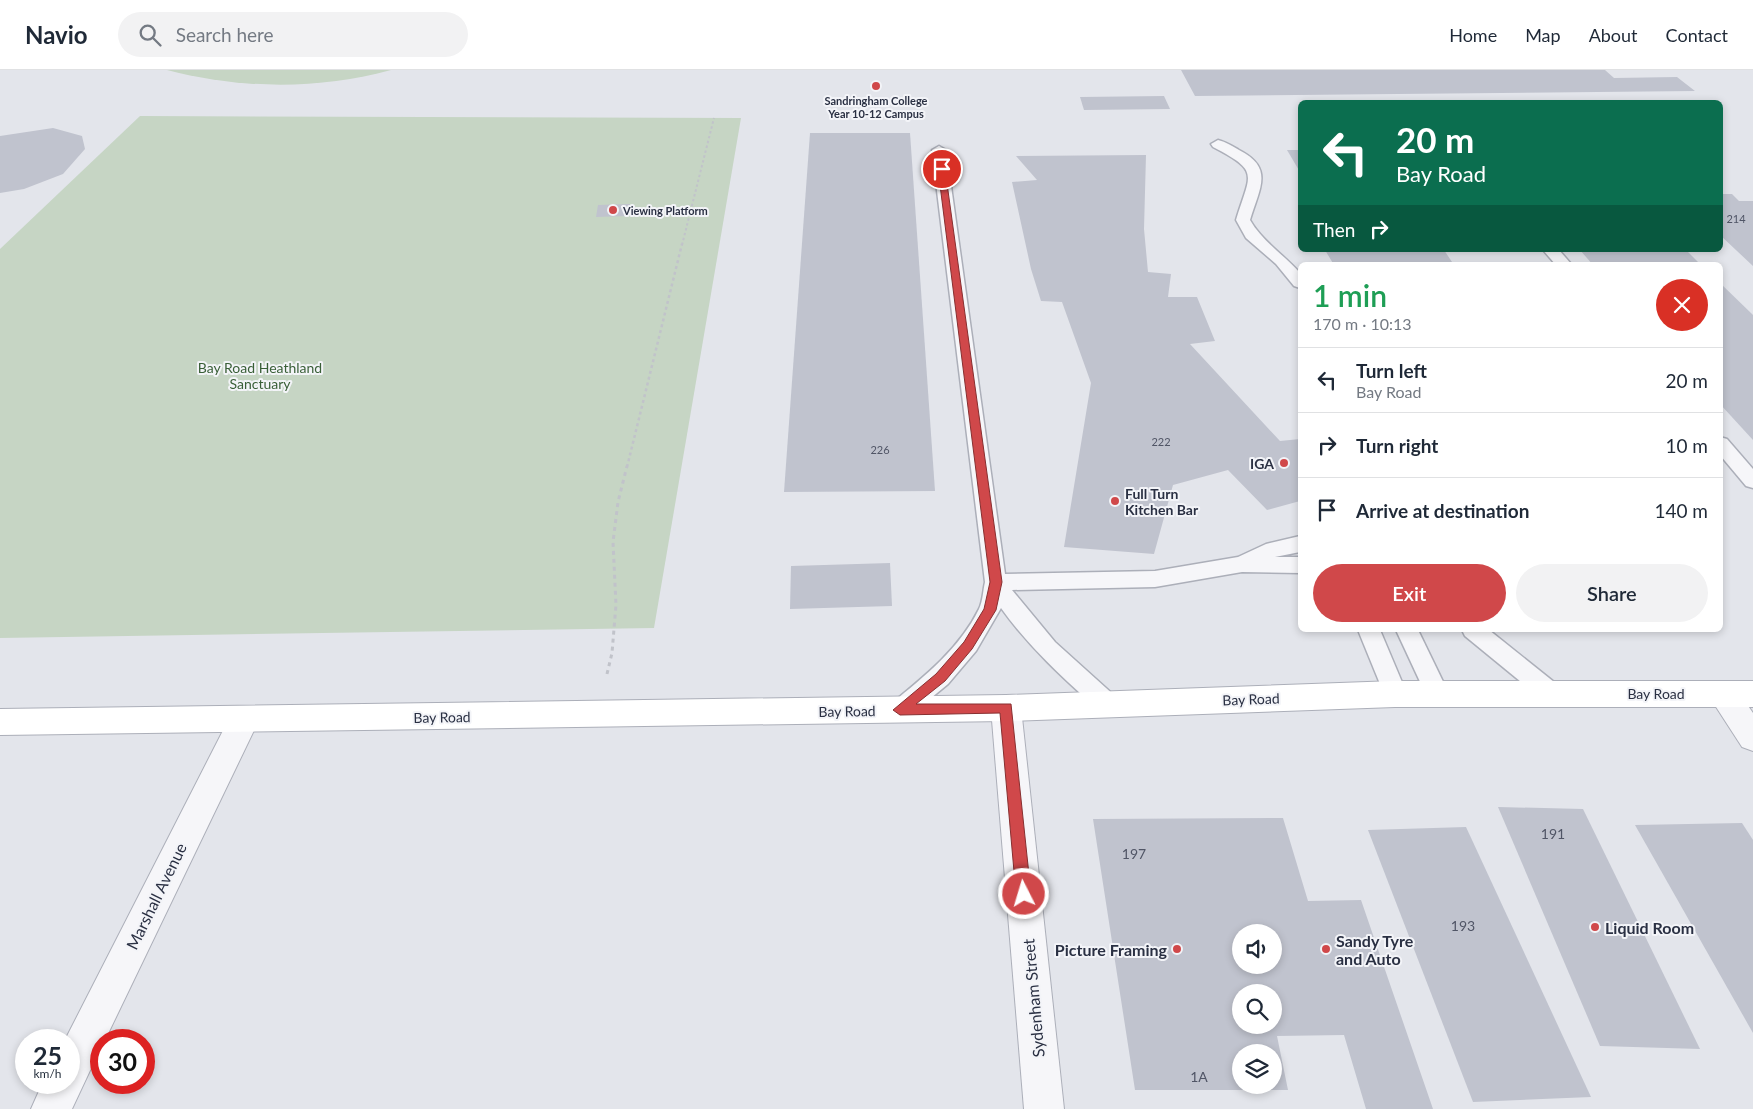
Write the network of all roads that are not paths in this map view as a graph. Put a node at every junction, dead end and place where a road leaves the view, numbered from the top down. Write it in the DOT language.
graph roads {
  1 [pos="1218,144"];
  2 [pos="939,150"];
  3 [pos="1553,252"];
  4 [pos="1561,262"];
  5 [pos="1298,280"];
  6 [pos="1723,446"];
  7 [pos="1753,480"];
  8 [pos="1298,544"];
  9 [pos="1242,564"];
  10 [pos="1298,565"];
  11 [pos="996,582"];
  12 [pos="1370,632"];
  13 [pos="1408,632"];
  14 [pos="1475,632"];
  15 [pos="1722,693"];
  16 [pos="1395,694"];
  17 [pos="1438,694"];
  18 [pos="1551,694"];
  19 [pos="1753,694"];
  20 [pos="1108,704"];
  21 [pos="1006,708"];
  22 [pos="900,710"];
  23 [pos="244,720"];
  24 [pos="0,722"];
  25 [pos="1753,738"];
  26 [pos="80,1050"];
  27 [pos="58,1094"];
  28 [pos="51,1109"];
  29 [pos="1044,1109"];
  1 -- 5 [label="lane"];
  2 -- 11 [label="lane"];
  3 -- 4 [label="lane"];
  6 -- 7 [label="lane"];
  8 -- 9 [label="lane"];
  9 -- 10 [label="lane"];
  9 -- 11 [label="lane"];
  11 -- 20 [label="lane"];
  11 -- 22 [label="lane"];
  12 -- 16 [label="lane"];
  13 -- 17 [label="lane"];
  14 -- 18 [label="lane"];
  15 -- 18 [label="main road, Bay Road"];
  15 -- 19 [label="main road, Bay Road"];
  15 -- 25 [label="street"];
  16 -- 17 [label="main road, Bay Road"];
  16 -- 20 [label="main road, Bay Road"];
  17 -- 18 [label="main road, Bay Road"];
  20 -- 21 [label="main road, Bay Road"];
  21 -- 22 [label="main road, Bay Road"];
  21 -- 29 [label="street, Sydenham Street"];
  22 -- 23 [label="main road, Bay Road"];
  23 -- 24 [label="main road, Bay Road"];
  23 -- 26 [label="street, Marshall Avenue"];
  27 -- 28 [label="street"];
}
